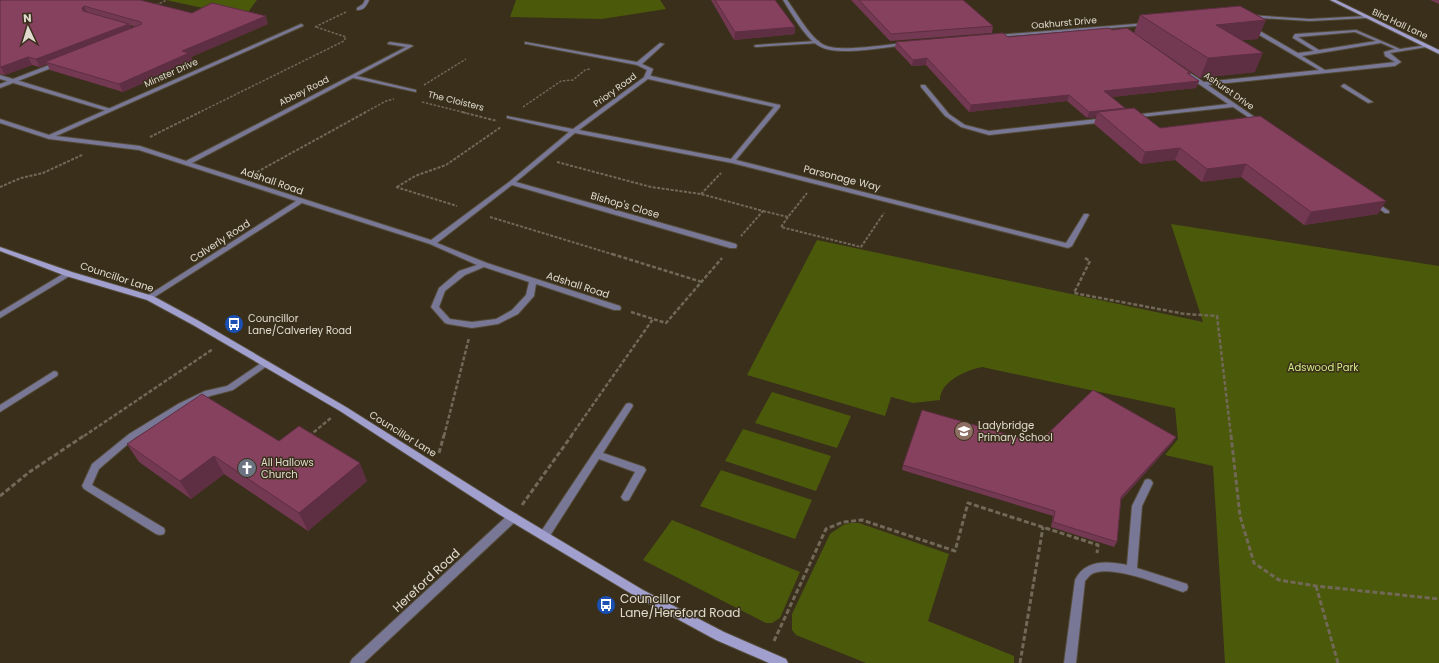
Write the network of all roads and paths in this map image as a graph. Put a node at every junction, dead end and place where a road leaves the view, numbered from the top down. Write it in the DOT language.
graph roads {
  1 [pos="167,0"];
  2 [pos="367,0"];
  3 [pos="785,0"];
  4 [pos="1332,0"];
  5 [pos="159,9"];
  6 [pos="359,9"];
  7 [pos="350,10"];
  8 [pos="1240,17"];
  9 [pos="1367,18"];
  10 [pos="1156,23"];
  11 [pos="301,25"];
  12 [pos="1246,25"];
  13 [pos="1119,26"];
  14 [pos="316,27"];
  15 [pos="1130,34"];
  16 [pos="990,37"];
  17 [pos="390,42"];
  18 [pos="817,42"];
  19 [pos="1382,42"];
  20 [pos="527,43"];
  21 [pos="912,43"];
  22 [pos="662,44"];
  23 [pos="756,46"];
  24 [pos="1427,46"];
  25 [pos="1398,49"];
  26 [pos="1319,52"];
  27 [pos="1439,52"];
  28 [pos="1297,55"];
  29 [pos="466,59"];
  30 [pos="64,61"];
  31 [pos="638,64"];
  32 [pos="1178,67"];
  33 [pos="591,69"];
  34 [pos="1324,71"];
  35 [pos="0,77"];
  36 [pos="354,77"];
  37 [pos="647,77"];
  38 [pos="13,81"];
  39 [pos="1203,84"];
  40 [pos="0,86"];
  41 [pos="923,86"];
  42 [pos="1344,86"];
  43 [pos="414,91"];
  44 [pos="404,97"];
  45 [pos="1370,102"];
  46 [pos="1234,105"];
  47 [pos="109,110"];
  48 [pos="509,117"];
  49 [pos="1115,118"];
  50 [pos="1123,118"];
  51 [pos="0,121"];
  52 [pos="1266,127"];
  53 [pos="574,131"];
  54 [pos="48,137"];
  55 [pos="104,145"];
  56 [pos="130,147"];
  57 [pos="542,158"];
  58 [pos="732,161"];
  59 [pos="187,163"];
  60 [pos="241,181"];
  61 [pos="815,182"];
  62 [pos="511,183"];
  63 [pos="0,187"];
  64 [pos="700,194"];
  65 [pos="1368,198"];
  66 [pos="301,201"];
  67 [pos="892,201"];
  68 [pos="763,210"];
  69 [pos="474,212"];
  70 [pos="1387,212"];
  71 [pos="1086,215"];
  72 [pos="788,217"];
  73 [pos="432,244"];
  74 [pos="733,246"];
  75 [pos="0,249"];
  76 [pos="1085,258"];
  77 [pos="484,265"];
  78 [pos="69,274"];
  79 [pos="532,281"];
  80 [pos="702,282"];
  81 [pos="150,298"];
  82 [pos="617,308"];
  83 [pos="0,315"];
  84 [pos="653,319"];
  85 [pos="472,325"];
  86 [pos="225,341"];
  87 [pos="264,364"];
  88 [pos="54,374"];
  89 [pos="629,406"];
  90 [pos="0,409"];
  91 [pos="343,409"];
  92 [pos="306,437"];
  93 [pos="597,455"];
  94 [pos="435,467"];
  95 [pos="1148,483"];
  96 [pos="0,496"];
  97 [pos="626,497"];
  98 [pos="513,517"];
  99 [pos="1043,527"];
  100 [pos="160,532"];
  101 [pos="544,536"];
  102 [pos="1095,568"];
  103 [pos="1132,571"];
  104 [pos="1316,586"];
  105 [pos="1183,587"];
  106 [pos="1439,599"];
  107 [pos="766,657"];
  108 [pos="356,663"];
  109 [pos="782,663"];
  110 [pos="1020,663"];
  111 [pos="1070,663"];
  112 [pos="1338,663"];
  1 -- 5 [label="path"];
  2 -- 6 [label="street"];
  3 -- 18 [label="street"];
  4 -- 9 [label="street, Bird Hall Lane"];
  7 -- 14 [label="path"];
  8 -- 9 [label="street"];
  9 -- 24 [label="street, Bird Hall Lane"];
  10 -- 13 [label="street, Oakhurst Drive"];
  11 -- 14 [label="path"];
  11 -- 47 [label="street, Minster Drive"];
  12 -- 28 [label="street"];
  13 -- 15 [label="street"];
  13 -- 16 [label="street, Oakhurst Drive"];
  14 -- 56 [label="path"];
  17 -- 36 [label="street, Abbey Road"];
  18 -- 21 [label="street"];
  18 -- 23 [label="street"];
  19 -- 25 [label="street"];
  19 -- 26 [label="street"];
  19 -- 26 [label="street"];
  20 -- 31 [label="street"];
  22 -- 31 [label="street"];
  24 -- 25 [label="street"];
  24 -- 27 [label="street, Bird Hall Lane"];
  25 -- 34 [label="street"];
  26 -- 28 [label="street"];
  28 -- 34 [label="street"];
  29 -- 43 [label="path"];
  30 -- 38 [label="street"];
  31 -- 37 [label="street"];
  32 -- 39 [label="street, Ashurst Drive"];
  33 -- 48 [label="path"];
  34 -- 39 [label="street"];
  35 -- 38 [label="street"];
  36 -- 43 [label="street, The Cloisters"];
  36 -- 59 [label="street, Abbey Road"];
  37 -- 53 [label="street, Priory Road"];
  37 -- 58 [label="street, Priory Road"];
  38 -- 40 [label="street"];
  38 -- 47 [label="street"];
  39 -- 46 [label="street, Ashurst Drive"];
  41 -- 49 [label="street"];
  42 -- 45 [label="street"];
  43 -- 44 [label="path, The Cloisters"];
  44 -- 60 [label="path"];
  44 -- 69 [label="path, The Cloisters"];
  46 -- 50 [label="street"];
  46 -- 52 [label="street, Ashurst Drive"];
  47 -- 54 [label="street, Minster Drive"];
  48 -- 53 [label="street"];
  51 -- 54 [label="street"];
  53 -- 57 [label="street, Priory Road"];
  53 -- 58 [label="street, Parsonage Way"];
  54 -- 55 [label="street, Adshall Road"];
  55 -- 56 [label="street, Adshall Road"];
  55 -- 63 [label="path"];
  56 -- 59 [label="street, Adshall Road"];
  57 -- 62 [label="street, Priory Road"];
  57 -- 64 [label="path"];
  58 -- 61 [label="street, Parsonage Way"];
  58 -- 64 [label="path"];
  59 -- 60 [label="street, Adshall Road"];
  60 -- 66 [label="street, Adshall Road"];
  61 -- 67 [label="street, Parsonage Way"];
  61 -- 72 [label="path"];
  62 -- 69 [label="street, Priory Road"];
  62 -- 74 [label="street, Bishop's Close"];
  64 -- 68 [label="path"];
  65 -- 70 [label="street"];
  66 -- 73 [label="street, Adshall Road"];
  66 -- 81 [label="street, Calverly Road"];
  67 -- 71 [label="street, Parsonage Way"];
  67 -- 72 [label="path"];
  68 -- 72 [label="path"];
  68 -- 74 [label="path"];
  69 -- 73 [label="street, Priory Road"];
  69 -- 80 [label="path"];
  73 -- 77 [label="street, Adshall Road"];
  74 -- 80 [label="path"];
  75 -- 78 [label="street, Councillor Lane"];
  76 -- 104 [label="path"];
  77 -- 79 [label="street, Adshall Road"];
  77 -- 85 [label="street, Adshall Road"];
  78 -- 81 [label="street, Councillor Lane"];
  78 -- 83 [label="street"];
  79 -- 82 [label="street, Adshall Road"];
  79 -- 85 [label="street, Adshall Road"];
  80 -- 84 [label="path"];
  81 -- 86 [label="street, Councillor Lane"];
  82 -- 84 [label="path"];
  84 -- 98 [label="path"];
  85 -- 94 [label="path"];
  86 -- 87 [label="street, Councillor Lane"];
  86 -- 96 [label="path"];
  87 -- 91 [label="street, Councillor Lane"];
  87 -- 100 [label="street"];
  88 -- 90 [label="street"];
  89 -- 93 [label="street"];
  91 -- 92 [label="path"];
  91 -- 94 [label="street, Councillor Lane"];
  93 -- 97 [label="street"];
  93 -- 101 [label="street"];
  94 -- 98 [label="street, Councillor Lane"];
  95 -- 103 [label="street"];
  98 -- 101 [label="street, Councillor Lane"];
  98 -- 108 [label="street, Hereford Road"];
  99 -- 102 [label="path"];
  99 -- 107 [label="path"];
  99 -- 110 [label="path"];
  101 -- 107 [label="street, Councillor Lane"];
  102 -- 103 [label="street"];
  102 -- 111 [label="street"];
  103 -- 105 [label="street"];
  104 -- 106 [label="path"];
  104 -- 112 [label="path"];
  107 -- 109 [label="street, Councillor Lane"];
}
